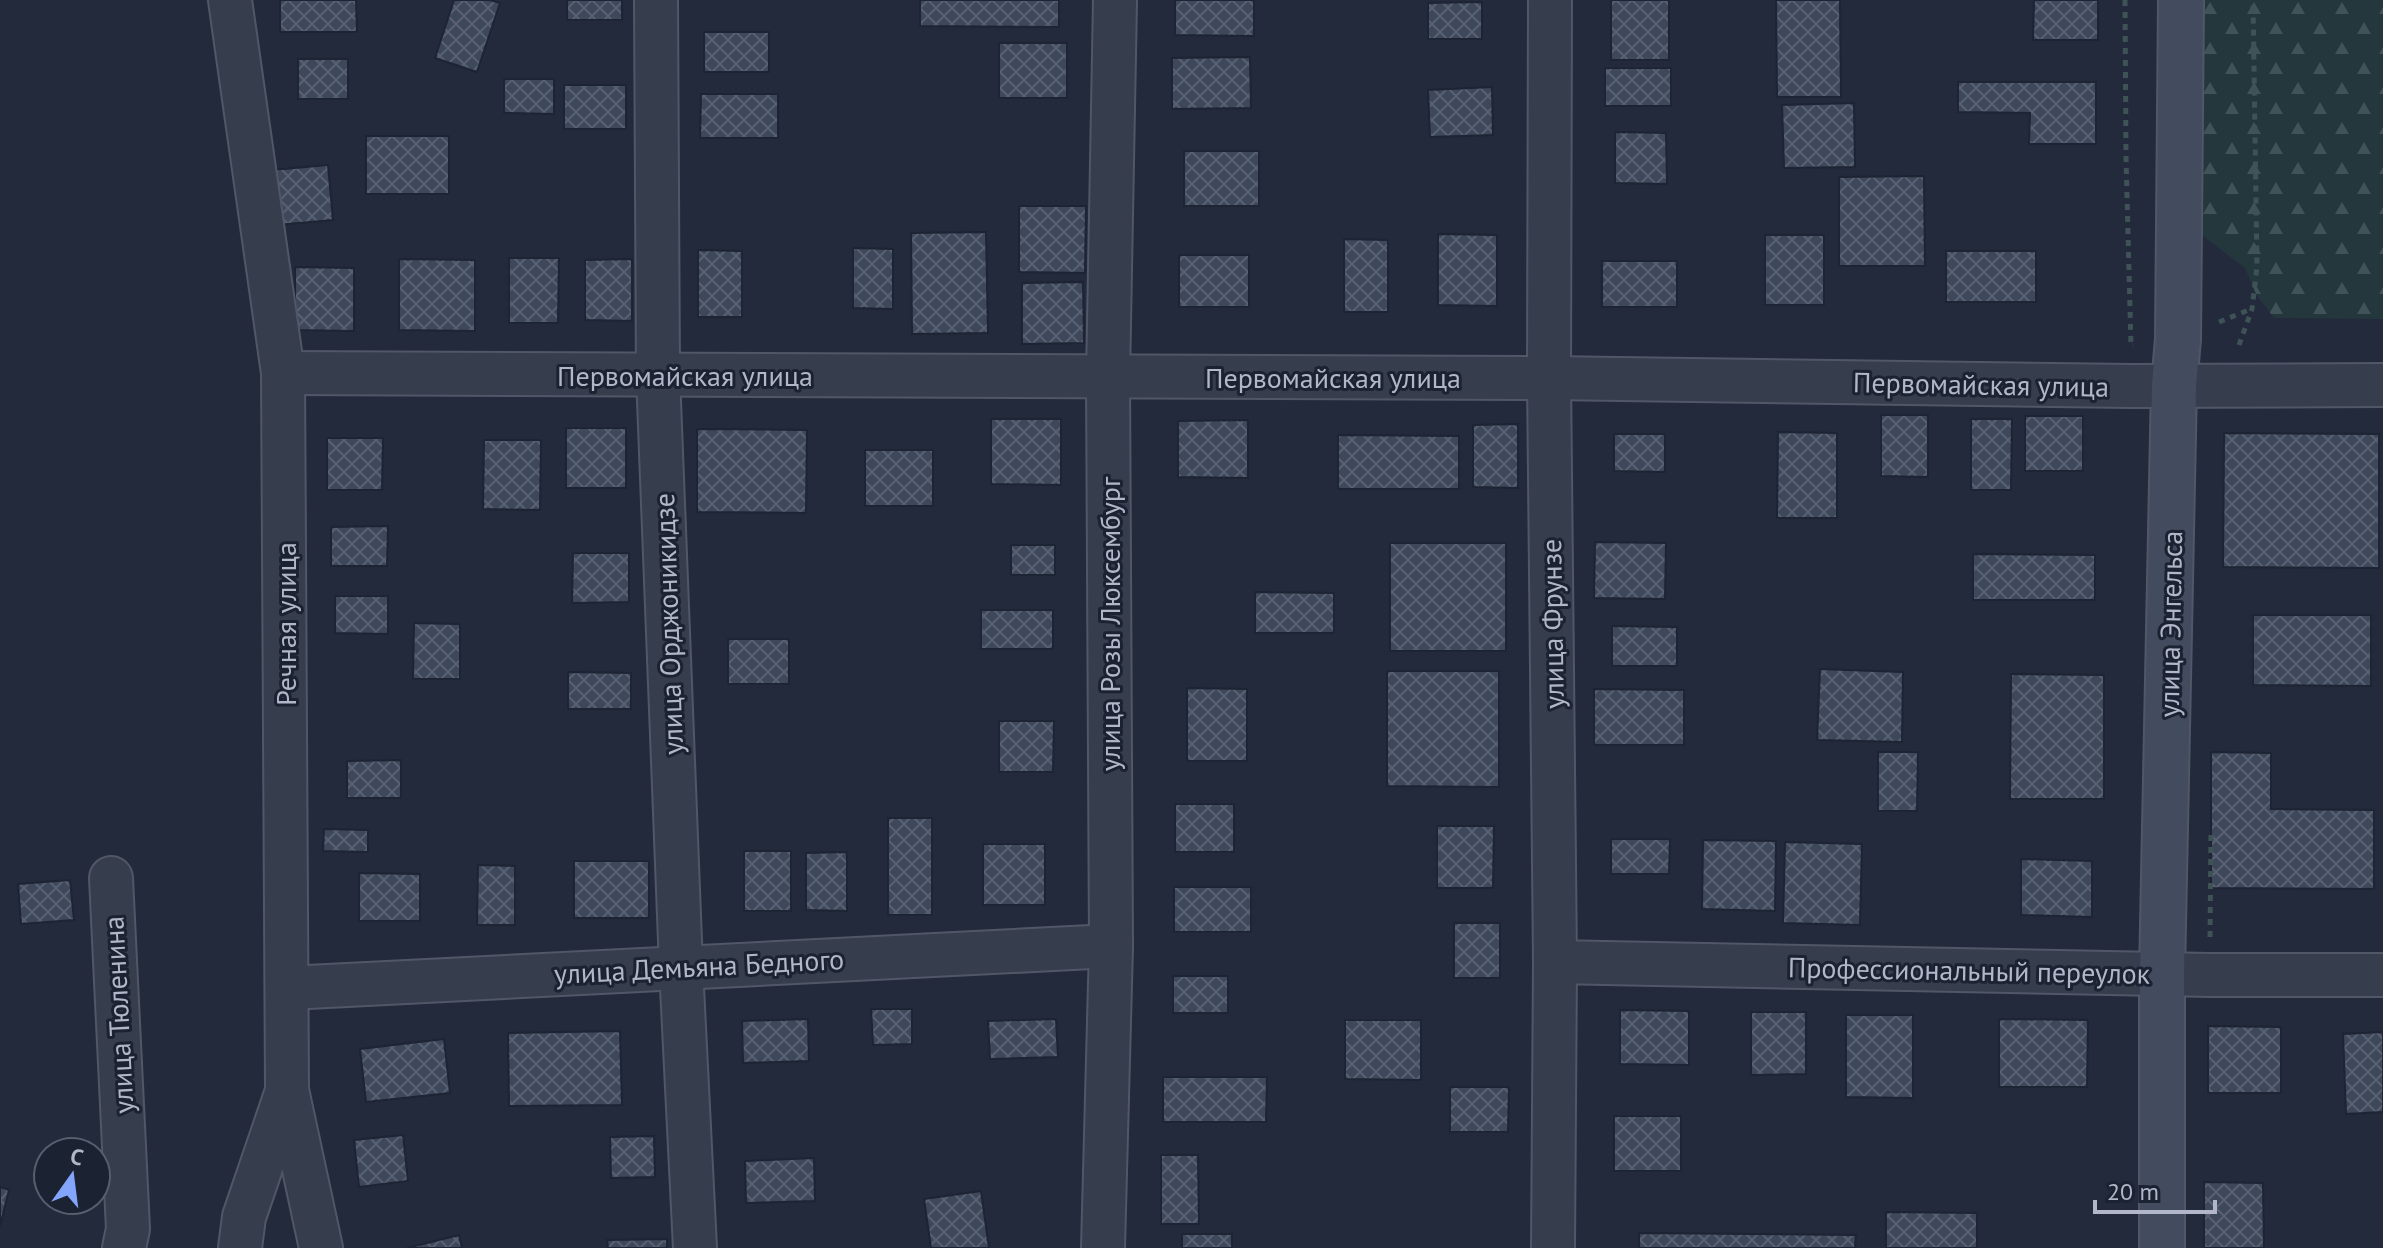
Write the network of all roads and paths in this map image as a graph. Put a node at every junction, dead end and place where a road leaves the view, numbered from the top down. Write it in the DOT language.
graph roads {
  1 [pos="230,0"];
  2 [pos="656,0"];
  3 [pos="1115,0"];
  4 [pos="1550,0"];
  5 [pos="2125,0"];
  6 [pos="2181,0"];
  7 [pos="2253,0"];
  8 [pos="2126,158"];
  9 [pos="2257,267"];
  10 [pos="283,373"];
  11 [pos="658,375"];
  12 [pos="1108,377"];
  13 [pos="1549,378"];
  14 [pos="2174,385"];
  15 [pos="2383,385"];
  16 [pos="111,878"];
  17 [pos="1111,946"];
  18 [pos="1555,962"];
  19 [pos="681,967"];
  20 [pos="2162,974"];
  21 [pos="2383,975"];
  22 [pos="288,988"];
  23 [pos="287,1090"];
  24 [pos="124,1248"];
  25 [pos="240,1248"];
  26 [pos="321,1248"];
  27 [pos="695,1248"];
  28 [pos="1103,1248"];
  29 [pos="1553,1248"];
  30 [pos="2162,1248"];
  1 -- 10 [label="street, Речная улица"];
  2 -- 11 [label="street, улица Орджоникидзе"];
  3 -- 12 [label="street, улица Розы Люксембург"];
  4 -- 13 [label="street, улица Фрунзе"];
  5 -- 8 [label="path"];
  6 -- 14 [label="main road, улица Энгельса"];
  7 -- 9 [label="path"];
  10 -- 11 [label="street, Первомайская улица"];
  10 -- 22 [label="street, Речная улица"];
  11 -- 12 [label="street, Первомайская улица"];
  11 -- 19 [label="street, улица Орджоникидзе"];
  12 -- 13 [label="street, Первомайская улица"];
  12 -- 17 [label="street, улица Розы Люксембург"];
  13 -- 14 [label="street, Первомайская улица"];
  13 -- 18 [label="street, улица Фрунзе"];
  14 -- 15 [label="street, Первомайская улица"];
  14 -- 20 [label="main road, улица Энгельса"];
  16 -- 24 [label="street, улица Тюленина"];
  17 -- 19 [label="street, улица Демьяна Бедного"];
  17 -- 28 [label="street, улица Розы Люксембург"];
  18 -- 20 [label="street, Профессиональный переулок"];
  18 -- 29 [label="street, улица Фрунзе"];
  19 -- 22 [label="street, улица Демьяна Бедного"];
  19 -- 27 [label="street, улица Орджоникидзе"];
  20 -- 21 [label="street, Профессиональный переулок"];
  20 -- 30 [label="main road, улица Энгельса"];
  22 -- 23 [label="street, Речная улица"];
  23 -- 25 [label="street"];
  23 -- 26 [label="street, Речная улица"];
}
